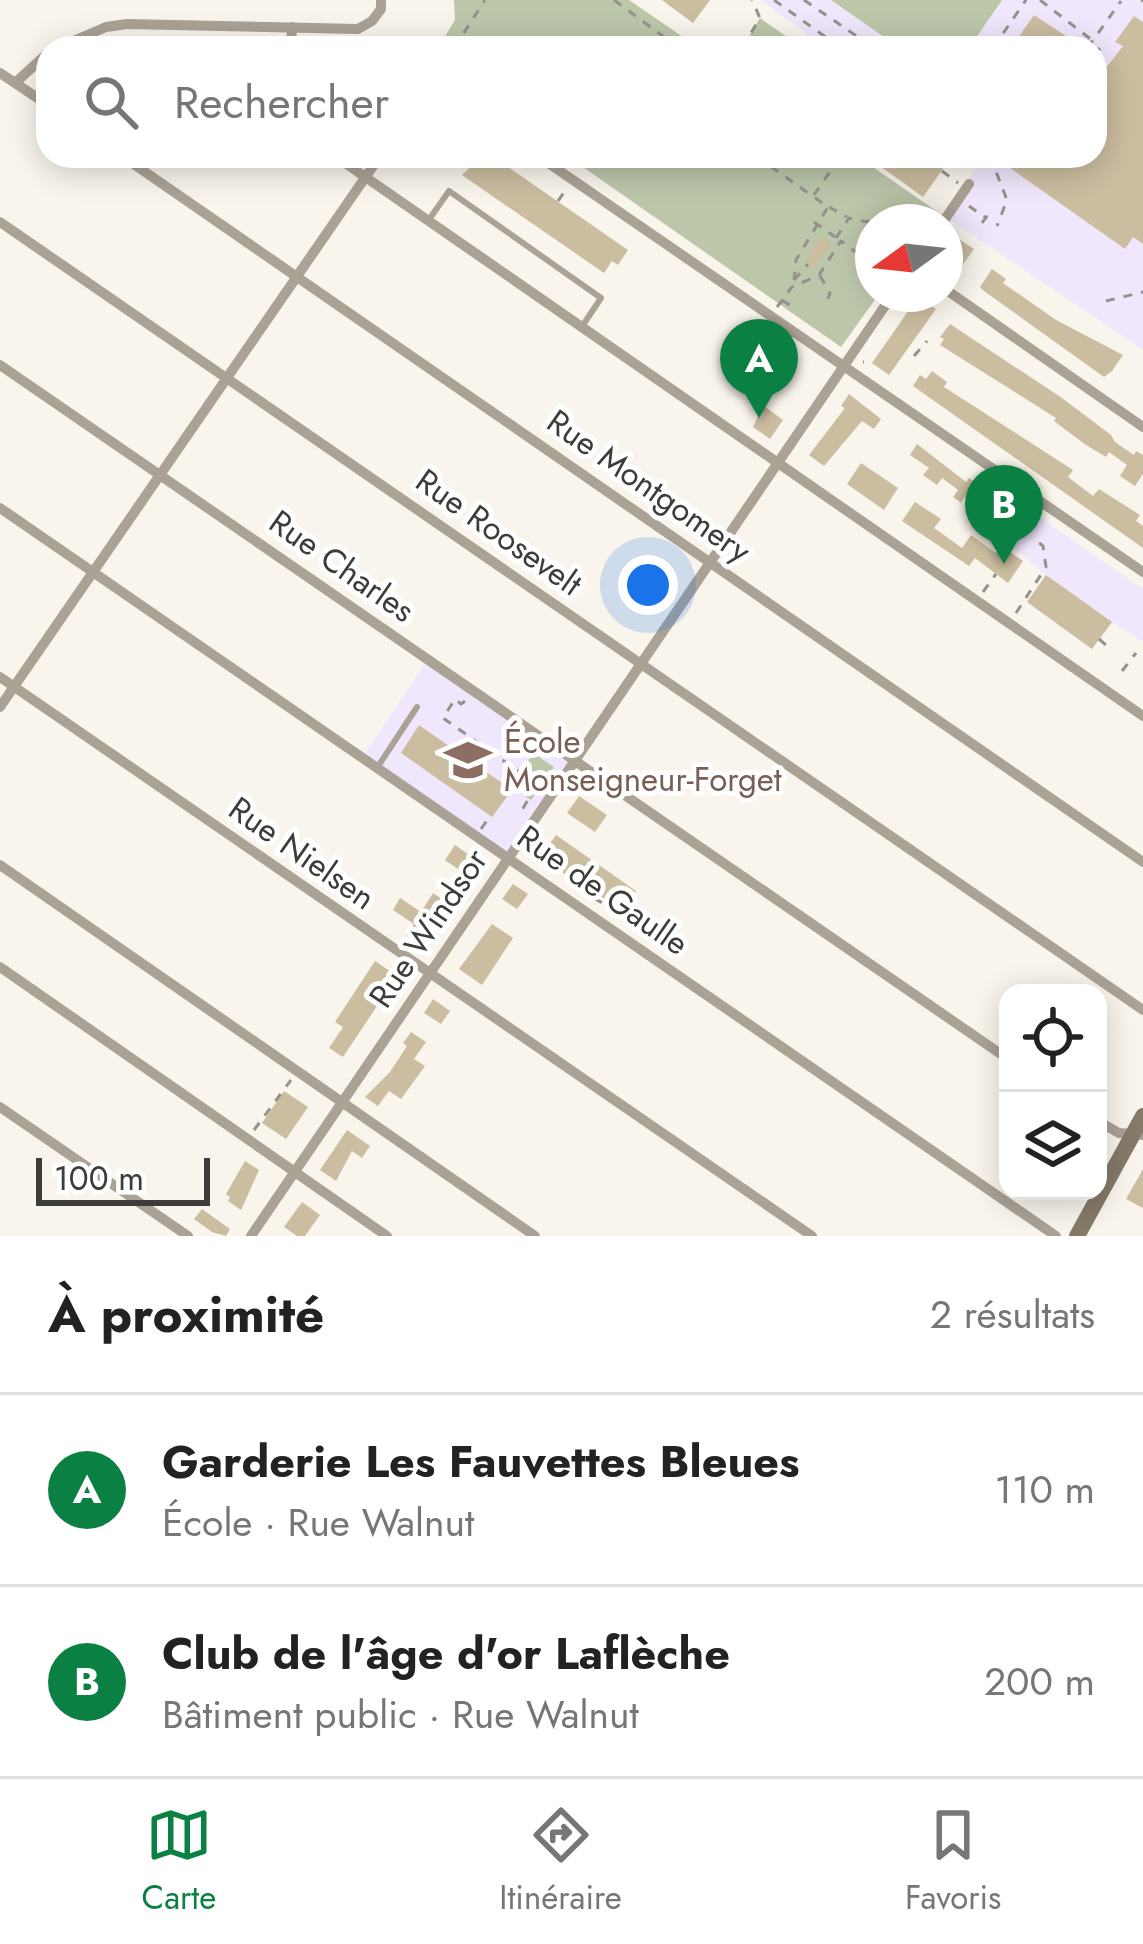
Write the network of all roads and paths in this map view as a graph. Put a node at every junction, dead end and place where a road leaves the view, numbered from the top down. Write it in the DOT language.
graph roads {
  1 [pos="381,0"];
  2 [pos="485,0"];
  3 [pos="614,0"];
  4 [pos="752,0"];
  5 [pos="774,0"];
  6 [pos="804,0"];
  7 [pos="1040,0"];
  8 [pos="1121,0"];
  9 [pos="1024,1"];
  10 [pos="292,27"];
  11 [pos="85,36"];
  12 [pos="292,36"];
  13 [pos="462,36"];
  14 [pos="663,36"];
  15 [pos="749,36"];
  16 [pos="824,36"];
  17 [pos="856,36"];
  18 [pos="1001,36"];
  19 [pos="1083,36"];
  20 [pos="1099,36"];
  21 [pos="36,64"];
  22 [pos="0,73"];
  23 [pos="15,82"];
  24 [pos="36,97"];
  25 [pos="140,168"];
  26 [pos="355,168"];
  27 [pos="371,168"];
  28 [pos="556,168"];
  29 [pos="773,168"];
  30 [pos="833,168"];
  31 [pos="995,168"];
  32 [pos="942,171"];
  33 [pos="366,175"];
  34 [pos="964,184"];
  35 [pos="568,186"];
  36 [pos="813,196"];
  37 [pos="959,199"];
  38 [pos="558,201"];
  39 [pos="956,204"];
  40 [pos="828,206"];
  41 [pos="991,210"];
  42 [pos="849,218"];
  43 [pos="855,219"];
  44 [pos="428,221"];
  45 [pos="0,223"];
  46 [pos="816,223"];
  47 [pos="998,226"];
  48 [pos="839,240"];
  49 [pos="855,252"];
  50 [pos="808,264"];
  51 [pos="296,275"];
  52 [pos="819,275"];
  53 [pos="793,284"];
  54 [pos="1143,292"];
  55 [pos="828,298"];
  56 [pos="782,300"];
  57 [pos="1106,301"];
  58 [pos="963,302"];
  59 [pos="794,308"];
  60 [pos="880,312"];
  61 [pos="770,315"];
  62 [pos="580,328"];
  63 [pos="927,341"];
  64 [pos="914,356"];
  65 [pos="844,364"];
  66 [pos="0,365"];
  67 [pos="226,377"];
  68 [pos="1143,427"];
  69 [pos="778,461"];
  70 [pos="159,473"];
  71 [pos="0,508"];
  72 [pos="1037,541"];
  73 [pos="710,560"];
  74 [pos="92,570"];
  75 [pos="1143,572"];
  76 [pos="996,574"];
  77 [pos="977,601"];
  78 [pos="1008,624"];
  79 [pos="1099,639"];
  80 [pos="1107,646"];
  81 [pos="1136,652"];
  82 [pos="639,662"];
  83 [pos="1122,671"];
  84 [pos="0,676"];
  85 [pos="14,686"];
  86 [pos="475,692"];
  87 [pos="417,706"];
  88 [pos="0,707"];
  89 [pos="1143,716"];
  90 [pos="575,761"];
  91 [pos="377,768"];
  92 [pos="524,814"];
  93 [pos="490,815"];
  94 [pos="476,836"];
  95 [pos="508,858"];
  96 [pos="1143,862"];
  97 [pos="0,865"];
  98 [pos="594,898"];
  99 [pos="640,925"];
  100 [pos="0,968"];
  101 [pos="429,973"];
  102 [pos="1143,1010"];
  103 [pos="999,1053"];
  104 [pos="292,1078"];
  105 [pos="343,1103"];
  106 [pos="0,1106"];
  107 [pos="1143,1116"];
  108 [pos="1107,1126"];
  109 [pos="1138,1134"];
  110 [pos="248,1139"];
  111 [pos="294,1172"];
  112 [pos="188,1236"];
  113 [pos="251,1236"];
  114 [pos="387,1236"];
  115 [pos="535,1236"];
  116 [pos="812,1236"];
  117 [pos="1056,1236"];
  118 [pos="1077,1236"];
  1 -- 10 [label="street"];
  2 -- 13 [label="path"];
  3 -- 14 [label="path"];
  4 -- 15 [label="path"];
  5 -- 16 [label="path"];
  6 -- 17 [label="path"];
  7 -- 19 [label="path"];
  8 -- 20 [label="path"];
  9 -- 18 [label="path"];
  10 -- 11 [label="street"];
  10 -- 12 [label="street"];
  21 -- 23 [label="street"];
  22 -- 23 [label="street"];
  23 -- 24 [label="street"];
  25 -- 51 [label="street, Rue Montgomery"];
  26 -- 33 [label="street"];
  27 -- 33 [label="street"];
  28 -- 61 [label="street"];
  29 -- 36 [label="path"];
  30 -- 36 [label="path"];
  31 -- 47 [label="path"];
  32 -- 34 [label="path"];
  33 -- 44 [label="street"];
  33 -- 51 [label="street"];
  34 -- 37 [label="street"];
  35 -- 38 [label="path"];
  36 -- 40 [label="path"];
  37 -- 39 [label="street"];
  37 -- 41 [label="path"];
  40 -- 42 [label="path"];
  40 -- 46 [label="path"];
  42 -- 43 [label="path"];
  42 -- 48 [label="path"];
  44 -- 62 [label="street"];
  44 -- 62 [label="lane"];
  45 -- 67 [label="street, Rue Roosevelt"];
  46 -- 48 [label="path"];
  46 -- 53 [label="path"];
  48 -- 49 [label="path"];
  48 -- 52 [label="path"];
  50 -- 53 [label="path"];
  51 -- 67 [label="street"];
  51 -- 73 [label="street, Rue Montgomery"];
  52 -- 53 [label="path"];
  52 -- 55 [label="path"];
  53 -- 56 [label="path"];
  54 -- 57 [label="path"];
  56 -- 59 [label="path"];
  56 -- 61 [label="path"];
  58 -- 68 [label="street"];
  60 -- 65 [label="street, Rue Windsor"];
  61 -- 65 [label="street"];
  62 -- 69 [label="street"];
  63 -- 64 [label="path"];
  65 -- 69 [label="street, Rue Windsor"];
  65 -- 75 [label="street"];
  66 -- 70 [label="street, Rue Charles"];
  67 -- 70 [label="street"];
  67 -- 82 [label="street, Rue Roosevelt"];
  69 -- 73 [label="street, Rue Windsor"];
  69 -- 77 [label="street"];
  70 -- 74 [label="street"];
  70 -- 86 [label="street, Rue Charles"];
  71 -- 74 [label="street, Rue de Gaulle"];
  72 -- 78 [label="path"];
  73 -- 82 [label="street, Rue Windsor"];
  73 -- 96 [label="street, Rue Montgomery"];
  74 -- 85 [label="street"];
  74 -- 91 [label="street, Rue de Gaulle"];
  76 -- 77 [label="path"];
  77 -- 78 [label="street"];
  78 -- 89 [label="street"];
  79 -- 80 [label="path"];
  81 -- 83 [label="path"];
  82 -- 90 [label="street, Rue Windsor"];
  82 -- 102 [label="street, Rue Roosevelt"];
  84 -- 85 [label="street, Rue Nielsen"];
  85 -- 88 [label="street"];
  85 -- 101 [label="street, Rue Nielsen"];
  86 -- 90 [label="street, Rue Charles"];
  86 -- 92 [label="path"];
  87 -- 91 [label="lane"];
  90 -- 95 [label="street, Rue Windsor"];
  90 -- 103 [label="street, Rue Charles"];
  91 -- 94 [label="street, Rue de Gaulle"];
  93 -- 94 [label="path"];
  94 -- 95 [label="street, Rue de Gaulle"];
  95 -- 101 [label="street, Rue Windsor"];
  95 -- 117 [label="street, Rue de Gaulle"];
  97 -- 105 [label="street"];
  98 -- 99 [label="path"];
  100 -- 110 [label="street"];
  101 -- 105 [label="street, Rue Windsor"];
  101 -- 116 [label="street, Rue Nielsen"];
  104 -- 110 [label="path"];
  105 -- 111 [label="street, Rue Windsor"];
  105 -- 115 [label="street"];
  106 -- 112 [label="street"];
  107 -- 109 [label="main road"];
  108 -- 109 [label="street"];
  109 -- 118 [label="main road"];
  110 -- 111 [label="street"];
  111 -- 113 [label="street, Rue Windsor"];
  111 -- 114 [label="street"];
}
